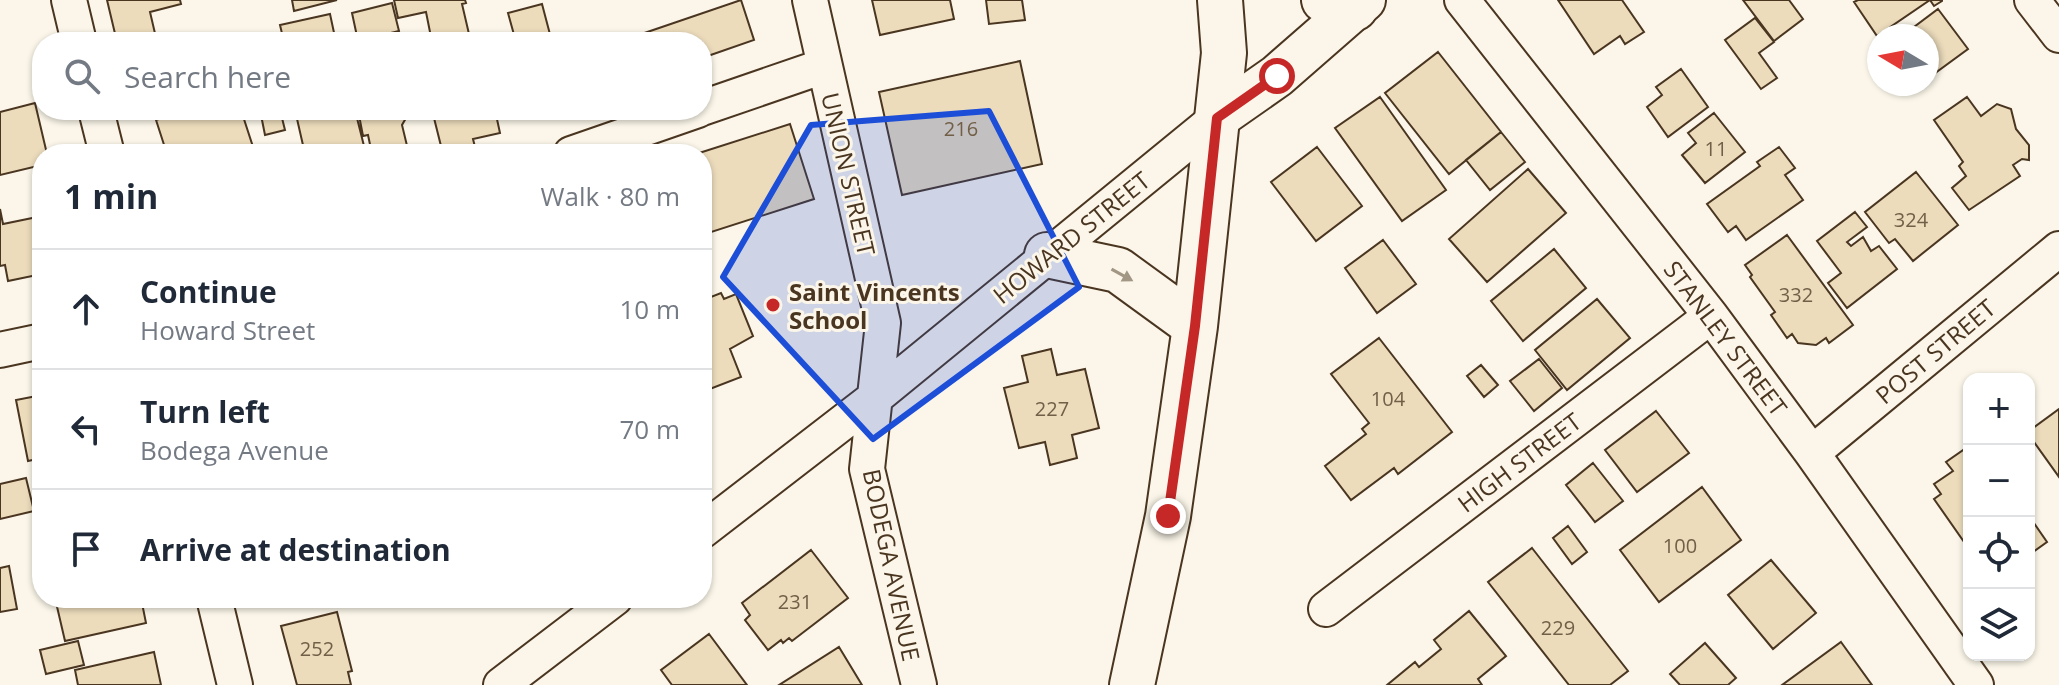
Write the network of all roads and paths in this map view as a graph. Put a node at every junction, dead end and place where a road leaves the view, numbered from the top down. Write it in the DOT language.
graph roads {
  1 [pos="69,0"];
  2 [pos="810,0"];
  3 [pos="1220,0"];
  4 [pos="1462,0"];
  5 [pos="2032,0"];
  6 [pos="1348,3"];
  7 [pos="77,32"];
  8 [pos="2059,35"];
  9 [pos="824,66"];
  10 [pos="712,105"];
  11 [pos="1217,118"];
  12 [pos="98,120"];
  13 [pos="668,120"];
  14 [pos="104,144"];
  15 [pos="600,144"];
  16 [pos="2059,249"];
  17 [pos="1047,255"];
  18 [pos="1711,316"];
  19 [pos="1195,326"];
  20 [pos="32,343"];
  21 [pos="0,350"];
  22 [pos="877,396"];
  23 [pos="1812,453"];
  24 [pos="712,523"];
  25 [pos="216,608"];
  26 [pos="602,608"];
  27 [pos="1326,609"];
  28 [pos="235,685"];
  29 [pos="501,685"];
  30 [pos="919,685"];
  31 [pos="1132,685"];
  32 [pos="1976,685"];
  1 -- 7 [label="street"];
  2 -- 9 [label="street, UNION STREET"];
  3 -- 11 [label="main road"];
  4 -- 18 [label="street, STANLEY STREET"];
  5 -- 8 [label="street"];
  6 -- 11 [label="street, HOWARD STREET"];
  9 -- 10 [label="street"];
  9 -- 22 [label="street, UNION STREET"];
  11 -- 17 [label="street, HOWARD STREET"];
  11 -- 19 [label="main road"];
  12 -- 14 [label="street"];
  13 -- 15 [label="street"];
  16 -- 23 [label="street, POST STREET"];
  17 -- 19 [label="main road, one-way"];
  17 -- 22 [label="street, HOWARD STREET"];
  18 -- 23 [label="street, STANLEY STREET"];
  18 -- 27 [label="street, HIGH STREET"];
  19 -- 31 [label="main road"];
  20 -- 21 [label="street"];
  22 -- 24 [label="street, HOWARD STREET"];
  22 -- 30 [label="street, BODEGA AVENUE"];
  23 -- 32 [label="street, STANLEY STREET"];
  25 -- 28 [label="street"];
  26 -- 29 [label="street"];
}
